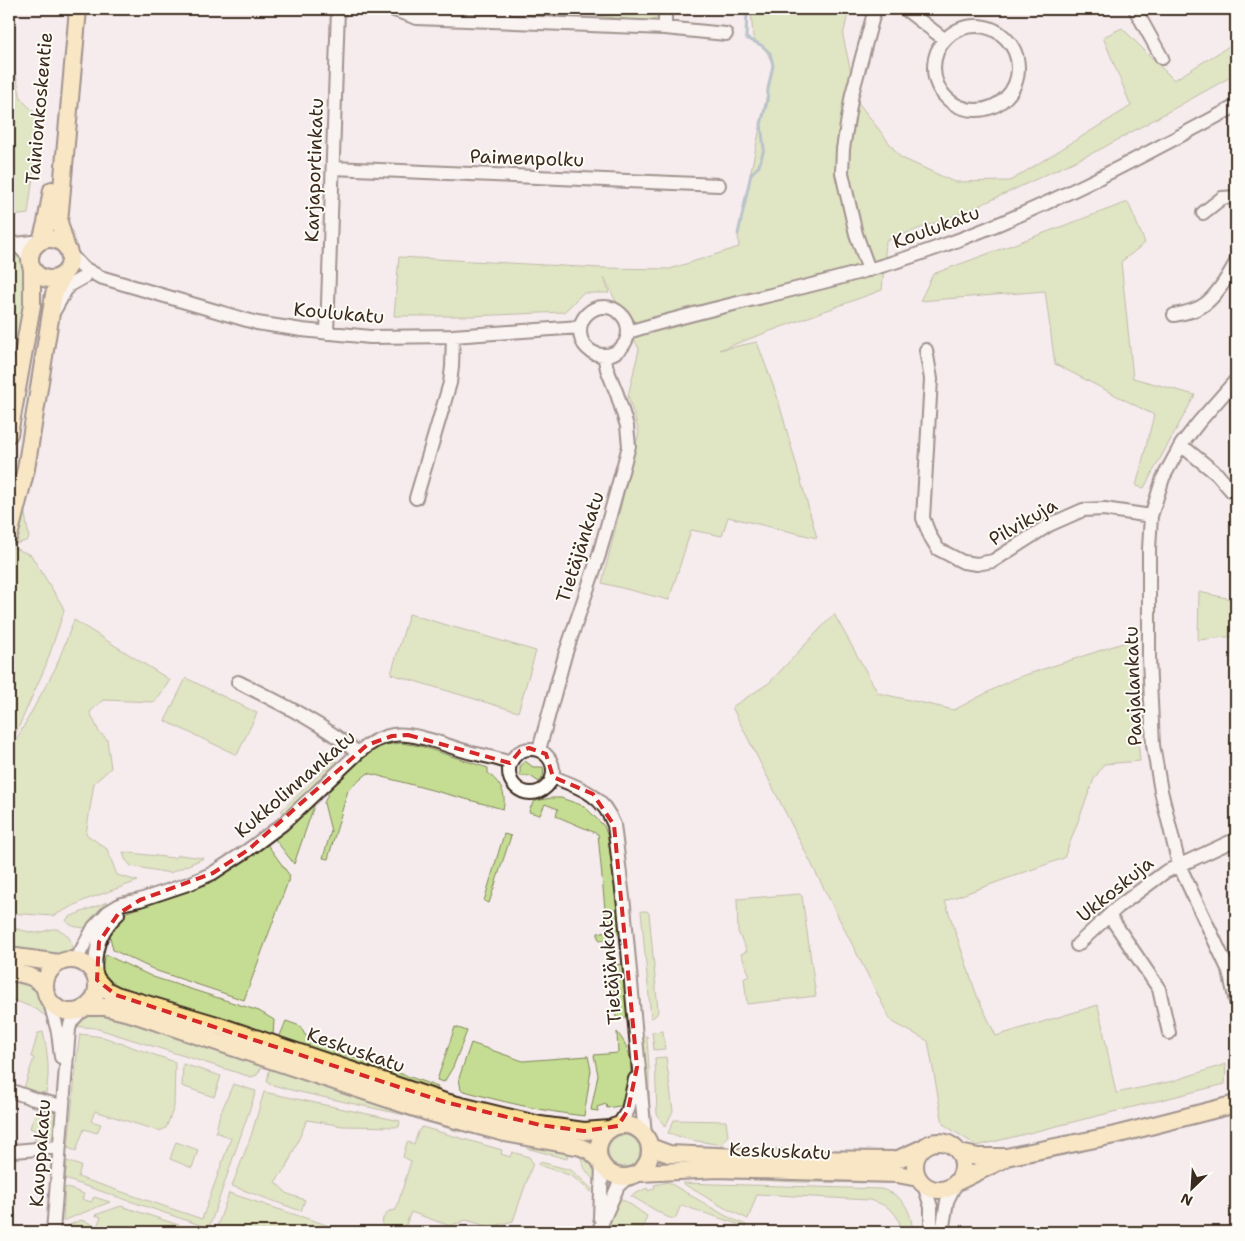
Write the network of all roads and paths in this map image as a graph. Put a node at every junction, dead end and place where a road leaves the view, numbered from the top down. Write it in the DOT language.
graph roads {
  1 [pos="68,9"];
  2 [pos="78,9"];
  3 [pos="338,9"];
  4 [pos="390,9"];
  5 [pos="665,9"];
  6 [pos="875,9"];
  7 [pos="905,9"];
  8 [pos="1135,9"];
  9 [pos="503,15"];
  10 [pos="665,28"];
  11 [pos="726,34"];
  12 [pos="944,39"];
  13 [pos="1162,58"];
  14 [pos="1236,106"];
  15 [pos="333,168"];
  16 [pos="719,185"];
  17 [pos="1236,197"];
  18 [pos="1203,214"];
  19 [pos="41,241"];
  20 [pos="12,243"];
  21 [pos="68,250"];
  22 [pos="1236,262"];
  23 [pos="31,264"];
  24 [pos="869,270"];
  25 [pos="64,274"];
  26 [pos="84,277"];
  27 [pos="100,277"];
  28 [pos="52,315"];
  29 [pos="1174,315"];
  30 [pos="580,327"];
  31 [pos="628,332"];
  32 [pos="327,333"];
  33 [pos="452,336"];
  34 [pos="926,350"];
  35 [pos="604,355"];
  36 [pos="1236,380"];
  37 [pos="9,434"];
  38 [pos="1182,445"];
  39 [pos="1236,496"];
  40 [pos="416,498"];
  41 [pos="1151,516"];
  42 [pos="9,536"];
  43 [pos="238,682"];
  44 [pos="539,750"];
  45 [pos="358,753"];
  46 [pos="510,764"];
  47 [pos="553,777"];
  48 [pos="1236,842"];
  49 [pos="1179,865"];
  50 [pos="140,900"];
  51 [pos="1109,915"];
  52 [pos="1077,945"];
  53 [pos="9,956"];
  54 [pos="68,962"];
  55 [pos="9,972"];
  56 [pos="96,979"];
  57 [pos="47,994"];
  58 [pos="1236,1002"];
  59 [pos="84,1009"];
  60 [pos="1169,1033"];
  61 [pos="637,1067"];
  62 [pos="64,1076"];
  63 [pos="9,1090"];
  64 [pos="1236,1104"];
  65 [pos="62,1106"];
  66 [pos="614,1128"];
  67 [pos="648,1141"];
  68 [pos="59,1147"];
  69 [pos="923,1148"];
  70 [pos="9,1150"];
  71 [pos="960,1153"];
  72 [pos="1006,1157"];
  73 [pos="600,1162"];
  74 [pos="634,1175"];
  75 [pos="921,1182"];
  76 [pos="957,1183"];
  77 [pos="599,1228"];
  78 [pos="53,1232"];
  79 [pos="931,1232"];
  80 [pos="942,1232"];
  1 -- 19 [label="main road, Tainionkoskentie"];
  2 -- 21 [label="main road, Tainionkoskentie"];
  3 -- 15 [label="street, Karjaportinkatu"];
  4 -- 9 [label="street"];
  5 -- 10 [label="street"];
  6 -- 24 [label="street"];
  7 -- 12 [label="street"];
  8 -- 13 [label="street"];
  9 -- 10 [label="street"];
  10 -- 11 [label="street"];
  12 -- 12 [label="street"];
  14 -- 24 [label="street, Koulukatu"];
  15 -- 16 [label="street, Paimenpolku"];
  15 -- 32 [label="street, Karjaportinkatu"];
  17 -- 18 [label="street"];
  19 -- 20 [label="street"];
  19 -- 21 [label="main road"];
  19 -- 23 [label="main road"];
  20 -- 23 [label="street"];
  21 -- 25 [label="main road"];
  21 -- 27 [label="street"];
  22 -- 29 [label="street"];
  23 -- 25 [label="main road"];
  23 -- 37 [label="main road"];
  24 -- 31 [label="street, Koulukatu"];
  25 -- 26 [label="street"];
  25 -- 28 [label="main road"];
  26 -- 27 [label="street"];
  26 -- 28 [label="street"];
  27 -- 32 [label="street, Koulukatu"];
  28 -- 42 [label="main road"];
  30 -- 31 [label="street"];
  30 -- 33 [label="street, Koulukatu"];
  30 -- 35 [label="street"];
  31 -- 35 [label="street"];
  32 -- 33 [label="street, Koulukatu"];
  33 -- 40 [label="street"];
  34 -- 41 [label="street, Pilvikuja"];
  35 -- 44 [label="street, Tietäjänkatu"];
  36 -- 38 [label="street, Paajalankatu"];
  38 -- 39 [label="street"];
  38 -- 41 [label="street, Paajalankatu"];
  41 -- 49 [label="street, Paajalankatu"];
  43 -- 45 [label="street"];
  44 -- 46 [label="street"];
  44 -- 47 [label="street"];
  45 -- 46 [label="street, Kukkolinnankatu"];
  45 -- 50 [label="street, Kukkolinnankatu"];
  46 -- 47 [label="street"];
  47 -- 61 [label="street, Tietäjänkatu"];
  48 -- 49 [label="street, Ukkoskuja"];
  49 -- 51 [label="street, Ukkoskuja"];
  49 -- 58 [label="street, Paajalankatu"];
  50 -- 54 [label="street, Kukkolinnankatu"];
  50 -- 56 [label="street, Kukkolinnankatu"];
  51 -- 52 [label="street, Ukkoskuja"];
  51 -- 60 [label="street"];
  53 -- 54 [label="main road"];
  54 -- 56 [label="main road"];
  54 -- 57 [label="main road"];
  55 -- 57 [label="main road"];
  56 -- 59 [label="main road"];
  56 -- 66 [label="main road, Keskuskatu"];
  57 -- 59 [label="main road"];
  57 -- 62 [label="street, Kauppakatu"];
  59 -- 62 [label="street, Kauppakatu"];
  59 -- 73 [label="main road, Keskuskatu"];
  61 -- 66 [label="street, Tietäjänkatu"];
  61 -- 67 [label="street, Tietäjänkatu"];
  62 -- 65 [label="street, Kauppakatu"];
  63 -- 65 [label="street"];
  64 -- 72 [label="main road"];
  65 -- 68 [label="street, Kauppakatu"];
  66 -- 67 [label="main road"];
  66 -- 73 [label="main road"];
  67 -- 69 [label="main road, Keskuskatu"];
  67 -- 74 [label="main road"];
  68 -- 70 [label="street"];
  68 -- 78 [label="street, Kauppakatu"];
  69 -- 71 [label="main road"];
  69 -- 75 [label="main road"];
  71 -- 72 [label="main road"];
  71 -- 76 [label="main road"];
  72 -- 76 [label="main road"];
  73 -- 74 [label="main road"];
  73 -- 77 [label="street"];
  74 -- 75 [label="main road, Keskuskatu"];
  74 -- 77 [label="street"];
  75 -- 76 [label="main road"];
  75 -- 79 [label="street"];
  76 -- 80 [label="street"];
}
